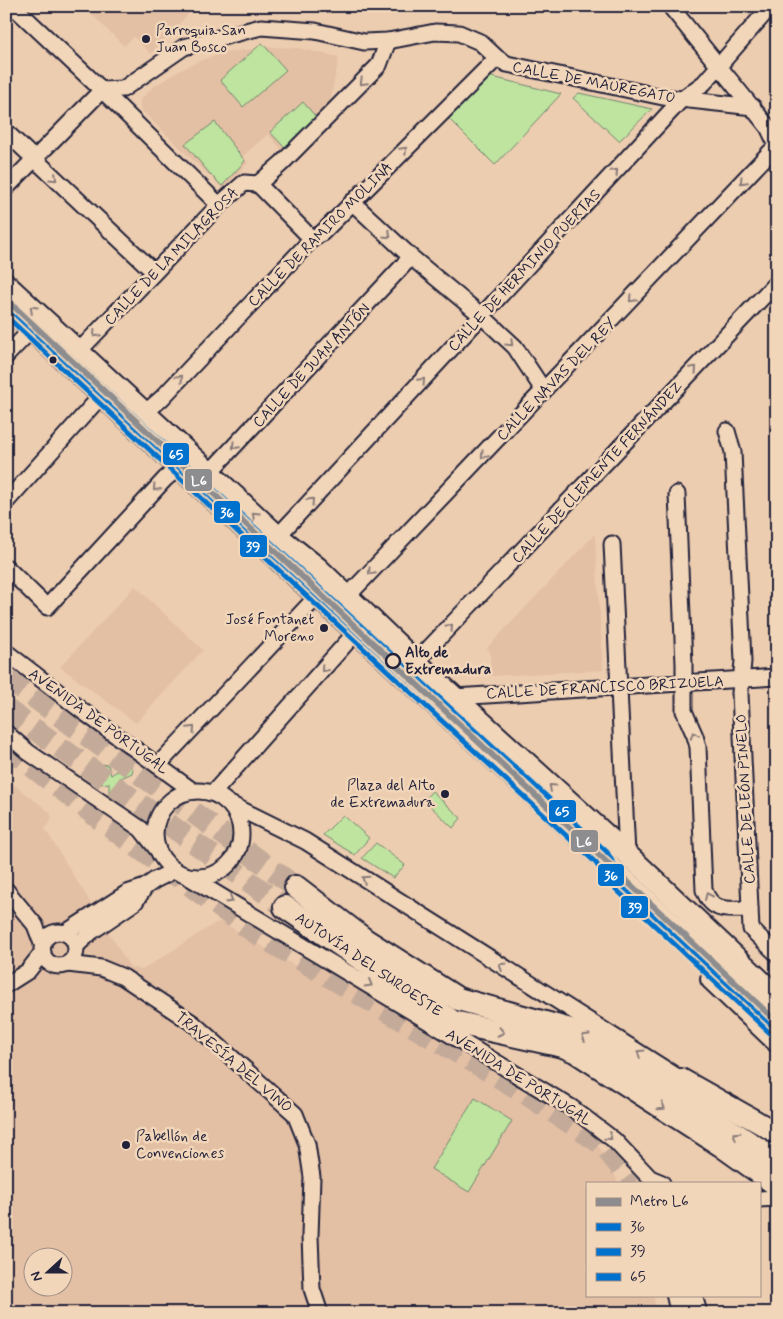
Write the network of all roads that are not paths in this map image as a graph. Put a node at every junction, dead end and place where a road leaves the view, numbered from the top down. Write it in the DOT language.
graph roads {
  1 [pos="13,6"];
  2 [pos="670,6"];
  3 [pos="771,6"];
  4 [pos="388,41"];
  5 [pos="497,58"];
  6 [pos="719,66"];
  7 [pos="102,90"];
  8 [pos="682,99"];
  9 [pos="753,107"];
  10 [pos="6,132"];
  11 [pos="777,146"];
  12 [pos="34,159"];
  13 [pos="258,184"];
  14 [pos="6,188"];
  15 [pos="352,202"];
  16 [pos="219,205"];
  17 [pos="312,240"];
  18 [pos="411,257"];
  19 [pos="154,272"];
  20 [pos="777,282"];
  21 [pos="6,284"];
  22 [pos="6,306"];
  23 [pos="482,316"];
  24 [pos="32,329"];
  25 [pos="79,351"];
  26 [pos="6,356"];
  27 [pos="107,389"];
  28 [pos="544,391"];
  29 [pos="146,412"];
  30 [pos="727,431"];
  31 [pos="185,462"];
  32 [pos="210,472"];
  33 [pos="677,494"];
  34 [pos="6,502"];
  35 [pos="278,536"];
  36 [pos="612,544"];
  37 [pos="6,567"];
  38 [pos="332,581"];
  39 [pos="317,596"];
  40 [pos="348,597"];
  41 [pos="333,611"];
  42 [pos="356,632"];
  43 [pos="6,652"];
  44 [pos="416,662"];
  45 [pos="777,677"];
  46 [pos="742,679"];
  47 [pos="684,683"];
  48 [pos="620,686"];
  49 [pos="447,704"];
  50 [pos="6,733"];
  51 [pos="158,765"];
  52 [pos="193,791"];
  53 [pos="213,793"];
  54 [pos="230,804"];
  55 [pos="593,849"];
  56 [pos="627,854"];
  57 [pos="171,864"];
  58 [pos="150,884"];
  59 [pos="296,887"];
  60 [pos="6,890"];
  61 [pos="672,897"];
  62 [pos="285,907"];
  63 [pos="750,914"];
  64 [pos="35,925"];
  65 [pos="59,933"];
  66 [pos="76,948"];
  67 [pos="43,949"];
  68 [pos="777,954"];
  69 [pos="60,965"];
  70 [pos="101,968"];
  71 [pos="28,971"];
  72 [pos="777,982"];
  73 [pos="6,985"];
  74 [pos="777,996"];
  75 [pos="777,1022"];
  76 [pos="777,1042"];
  77 [pos="681,1079"];
  78 [pos="777,1133"];
  79 [pos="777,1161"];
  80 [pos="655,1181"];
  81 [pos="777,1185"];
  82 [pos="777,1198"];
  83 [pos="760,1199"];
  84 [pos="678,1296"];
  85 [pos="694,1296"];
  86 [pos="320,1313"];
  87 [pos="682,1313"];
  88 [pos="699,1313"];
  1 -- 7 [label="street"];
  2 -- 6 [label="street"];
  3 -- 6 [label="street, CALLE DE HERMINIO PUERTAS"];
  4 -- 5 [label="street, CALLE DE MAUREGATO"];
  4 -- 7 [label="street, CALLE DE MAUREGATO"];
  4 -- 13 [label="street, CALLE DE LA MILAGROSA, one-way"];
  5 -- 8 [label="street, CALLE DE MAUREGATO"];
  15 -- 5 [label="street, CALLE DE RAMIRO MOLINA, one-way"];
  6 -- 8 [label="street, CALLE DE HERMINIO PUERTAS"];
  6 -- 9 [label="street"];
  7 -- 12 [label="street"];
  7 -- 16 [label="street"];
  8 -- 9 [label="street, CALLE DE MAUREGATO"];
  23 -- 8 [label="street, CALLE DE HERMINIO PUERTAS, one-way"];
  9 -- 11 [label="street"];
  10 -- 12 [label="street"];
  11 -- 28 [label="street, CALLE NAVAS DEL REY, one-way"];
  12 -- 14 [label="street"];
  12 -- 19 [label="street, one-way"];
  13 -- 16 [label="street, CALLE DE LA MILAGROSA"];
  13 -- 17 [label="street"];
  15 -- 17 [label="street, CALLE DE RAMIRO MOLINA"];
  15 -- 18 [label="street, one-way"];
  16 -- 19 [label="street, CALLE DE LA MILAGROSA"];
  29 -- 17 [label="street, CALLE DE RAMIRO MOLINA, one-way"];
  18 -- 23 [label="street"];
  18 -- 32 [label="street, CALLE DE JUAN ANTÓN, one-way"];
  19 -- 25 [label="street, CALLE DE LA MILAGROSA, one-way"];
  44 -- 20 [label="street, CALLE DE CLEMENTE FERNÁNDEZ, one-way"];
  25 -- 21 [label="main road, one-way"];
  22 -- 24 [label="main road"];
  23 -- 28 [label="street, one-way"];
  35 -- 23 [label="street, CALLE DE HERMINIO PUERTAS, one-way"];
  24 -- 26 [label="street"];
  24 -- 27 [label="main road"];
  25 -- 27 [label="main road"];
  27 -- 29 [label="main road"];
  27 -- 31 [label="main road"];
  27 -- 34 [label="street"];
  28 -- 40 [label="street, CALLE NAVAS DEL REY, one-way"];
  29 -- 31 [label="main road"];
  30 -- 46 [label="street, CALLE DE LEÓN PINELO"];
  31 -- 32 [label="main road"];
  31 -- 37 [label="street, one-way"];
  31 -- 39 [label="main road"];
  35 -- 32 [label="main road, one-way"];
  33 -- 47 [label="street"];
  35 -- 38 [label="main road"];
  36 -- 48 [label="street"];
  38 -- 39 [label="street"];
  38 -- 40 [label="main road"];
  39 -- 41 [label="main road"];
  51 -- 39 [label="street, one-way"];
  40 -- 41 [label="street, CALLE NAVAS DEL REY"];
  40 -- 44 [label="main road"];
  41 -- 42 [label="main road"];
  42 -- 49 [label="main road"];
  42 -- 53 [label="street, one-way"];
  43 -- 51 [label="street, AVENIDA DE PORTUGAL"];
  44 -- 49 [label="main road"];
  45 -- 46 [label="street, CALLE DE FRANCISCO BRIZUELA"];
  46 -- 47 [label="street, CALLE DE FRANCISCO BRIZUELA"];
  46 -- 63 [label="street, CALLE DE LEÓN PINELO"];
  47 -- 48 [label="street, CALLE DE FRANCISCO BRIZUELA"];
  63 -- 47 [label="street, one-way"];
  48 -- 49 [label="street, CALLE DE FRANCISCO BRIZUELA"];
  48 -- 56 [label="street"];
  49 -- 55 [label="main road"];
  56 -- 49 [label="main road, one-way"];
  50 -- 57 [label="street, AVENIDA DE PORTUGAL"];
  51 -- 52 [label="street, AVENIDA DE PORTUGAL"];
  52 -- 53 [label="street"];
  52 -- 57 [label="street"];
  53 -- 54 [label="street"];
  54 -- 57 [label="street"];
  77 -- 54 [label="street, one-way"];
  55 -- 75 [label="main road"];
  55 -- 76 [label="main road"];
  56 -- 61 [label="main road"];
  57 -- 58 [label="street"];
  57 -- 80 [label="street, AVENIDA DE PORTUGAL, one-way"];
  58 -- 65 [label="street"];
  58 -- 66 [label="street"];
  79 -- 59 [label="highway, AUTOVÍA DEL SUROESTE, one-way"];
  60 -- 64 [label="street"];
  61 -- 72 [label="main road"];
  61 -- 74 [label="main road"];
  62 -- 81 [label="highway, AUTOVÍA DEL SUROESTE, one-way"];
  63 -- 68 [label="street"];
  64 -- 65 [label="street"];
  64 -- 67 [label="street"];
  65 -- 66 [label="street"];
  65 -- 67 [label="street"];
  66 -- 69 [label="street"];
  66 -- 70 [label="street, TRAVESÍA DEL VINO"];
  67 -- 69 [label="street"];
  67 -- 71 [label="street"];
  69 -- 70 [label="street, TRAVESÍA DEL VINO"];
  69 -- 71 [label="street"];
  70 -- 86 [label="street, TRAVESÍA DEL VINO"];
  71 -- 73 [label="street"];
  77 -- 78 [label="main road"];
  82 -- 83 [label="street"];
  84 -- 87 [label="highway"];
  85 -- 88 [label="street"];
}
